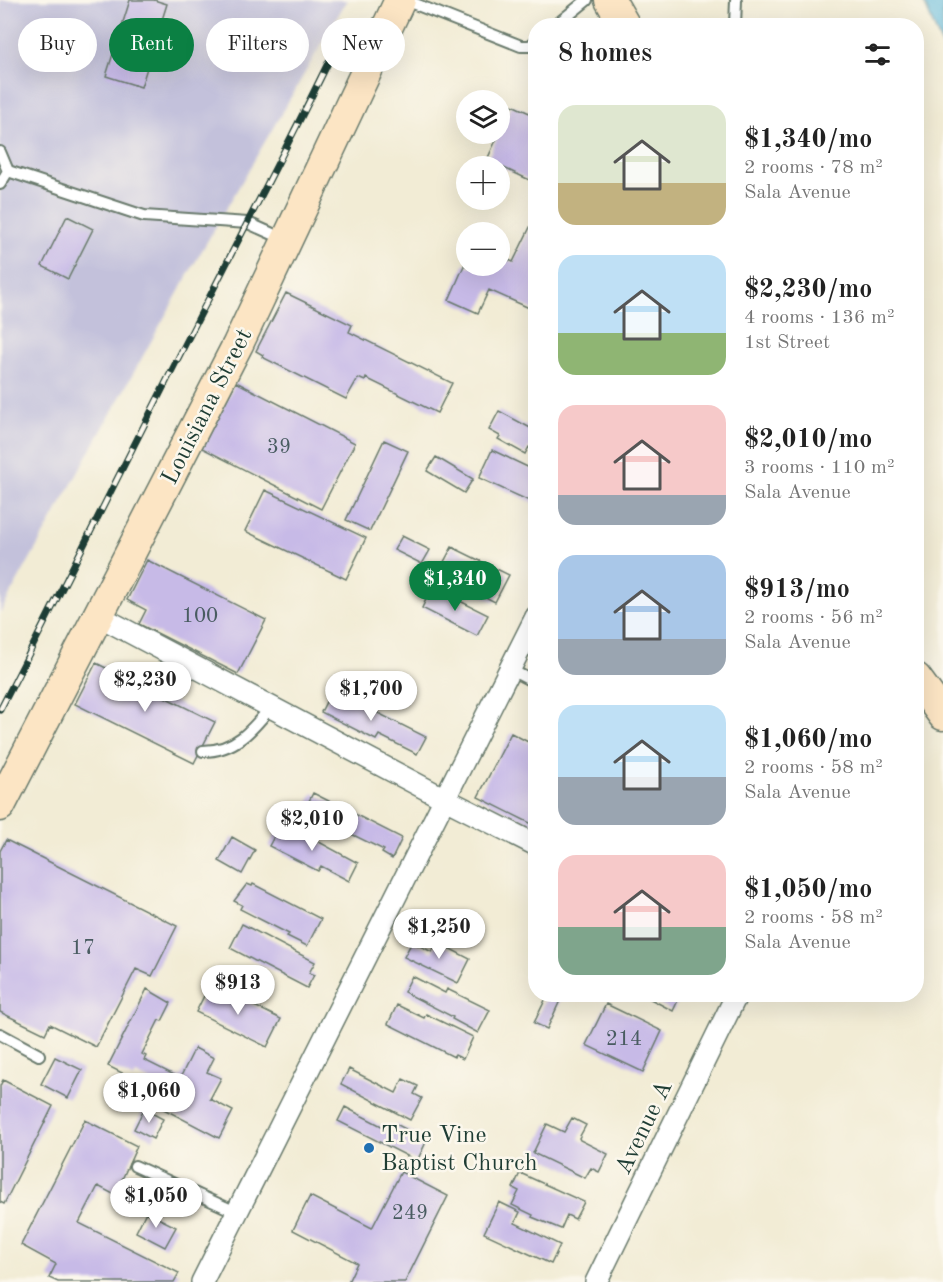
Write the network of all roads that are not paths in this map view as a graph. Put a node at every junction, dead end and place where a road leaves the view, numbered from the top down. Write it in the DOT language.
graph roads {
  1 [pos="400,0"];
  2 [pos="405,0"];
  3 [pos="587,0"];
  4 [pos="610,0"];
  5 [pos="736,0"];
  6 [pos="565,18"];
  7 [pos="620,18"];
  8 [pos="735,18"];
  9 [pos="528,46"];
  10 [pos="0,152"];
  11 [pos="8,171"];
  12 [pos="0,184"];
  13 [pos="287,240"];
  14 [pos="99,616"];
  15 [pos="528,632"];
  16 [pos="509,669"];
  17 [pos="528,679"];
  18 [pos="924,689"];
  19 [pos="271,707"];
  20 [pos="943,715"];
  21 [pos="203,751"];
  22 [pos="443,798"];
  23 [pos="0,806"];
  24 [pos="528,841"];
  25 [pos="732,1002"];
  26 [pos="0,1034"];
  27 [pos="39,1055"];
  28 [pos="135,1166"];
  29 [pos="236,1212"];
  30 [pos="202,1282"];
  31 [pos="596,1282"];
  1 -- 13 [label="main road, Louisiana Street"];
  2 -- 9 [label="lane"];
  3 -- 6 [label="lane"];
  4 -- 7 [label="main road"];
  5 -- 8 [label="lane"];
  10 -- 11 [label="lane"];
  11 -- 12 [label="lane"];
  11 -- 13 [label="lane"];
  13 -- 14 [label="main road, Louisiana Street"];
  14 -- 19 [label="street"];
  14 -- 23 [label="main road, Louisiana Street"];
  15 -- 16 [label="street"];
  16 -- 17 [label="lane"];
  16 -- 22 [label="street"];
  18 -- 20 [label="main road"];
  19 -- 21 [label="lane"];
  19 -- 22 [label="street"];
  22 -- 24 [label="street"];
  22 -- 29 [label="street"];
  25 -- 31 [label="street, Avenue A"];
  26 -- 27 [label="lane"];
  28 -- 29 [label="lane"];
  29 -- 30 [label="street"];
}
